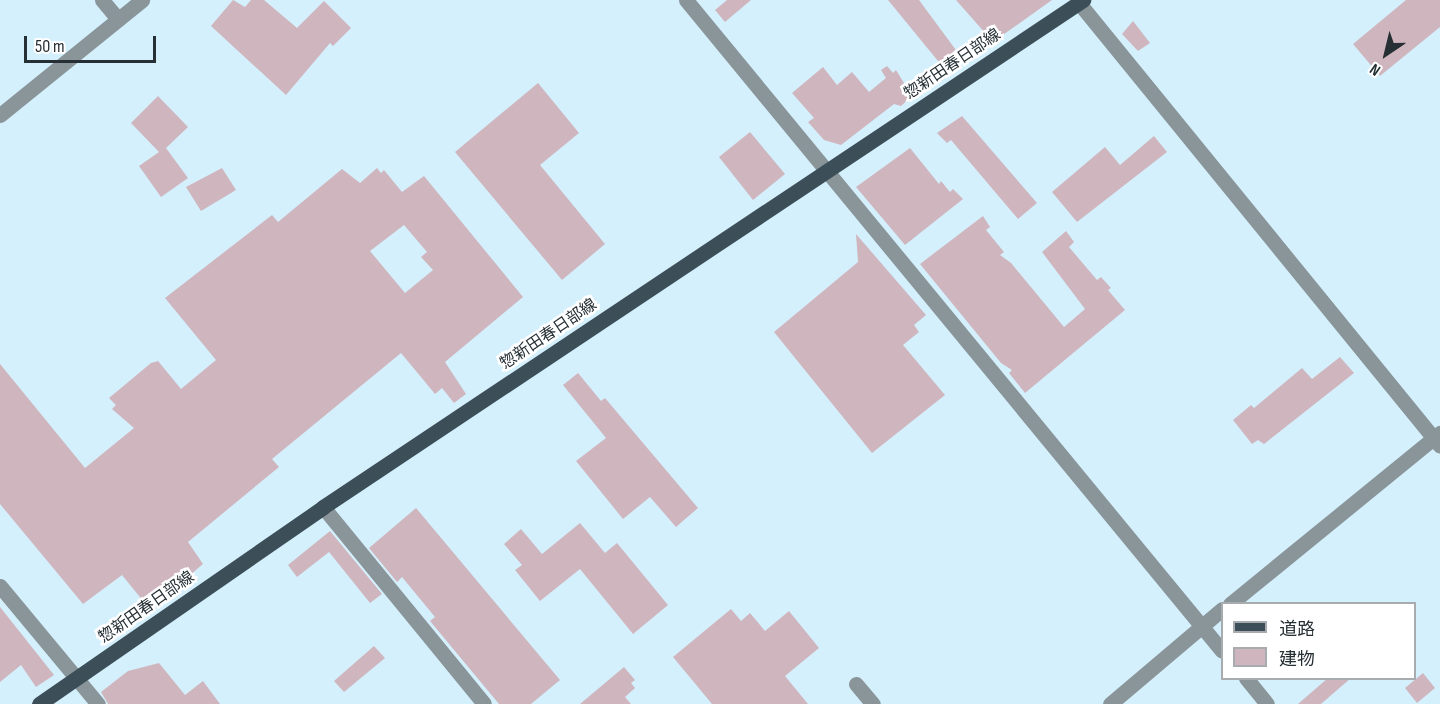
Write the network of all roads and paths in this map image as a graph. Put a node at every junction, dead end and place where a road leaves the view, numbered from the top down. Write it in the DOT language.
graph roads {
  1 [pos="102,0"];
  2 [pos="142,0"];
  3 [pos="686,0"];
  4 [pos="1081,1"];
  5 [pos="118,19"];
  6 [pos="0,115"];
  7 [pos="827,171"];
  8 [pos="1438,439"];
  9 [pos="322,507"];
  10 [pos="0,586"];
  11 [pos="1231,602"];
  12 [pos="1221,610"];
  13 [pos="1202,626"];
  14 [pos="1221,650"];
  15 [pos="77,679"];
  16 [pos="1248,680"];
  17 [pos="856,684"];
  18 [pos="39,704"];
  19 [pos="98,704"];
  20 [pos="484,704"];
  21 [pos="873,704"];
  22 [pos="1110,704"];
  23 [pos="1267,704"];
  1 -- 5 [label="street"];
  2 -- 5 [label="street"];
  3 -- 7 [label="street"];
  4 -- 7 [label="main road, 惣新田春日部線"];
  4 -- 8 [label="street"];
  5 -- 6 [label="street"];
  7 -- 9 [label="main road, 惣新田春日部線"];
  7 -- 13 [label="street"];
  8 -- 11 [label="street"];
  9 -- 15 [label="main road, 惣新田春日部線"];
  9 -- 20 [label="street"];
  10 -- 15 [label="street"];
  12 -- 13 [label="street"];
  13 -- 14 [label="street"];
  13 -- 22 [label="street"];
  15 -- 18 [label="main road, 惣新田春日部線"];
  15 -- 19 [label="street"];
  16 -- 23 [label="street"];
  17 -- 21 [label="street"];
}
